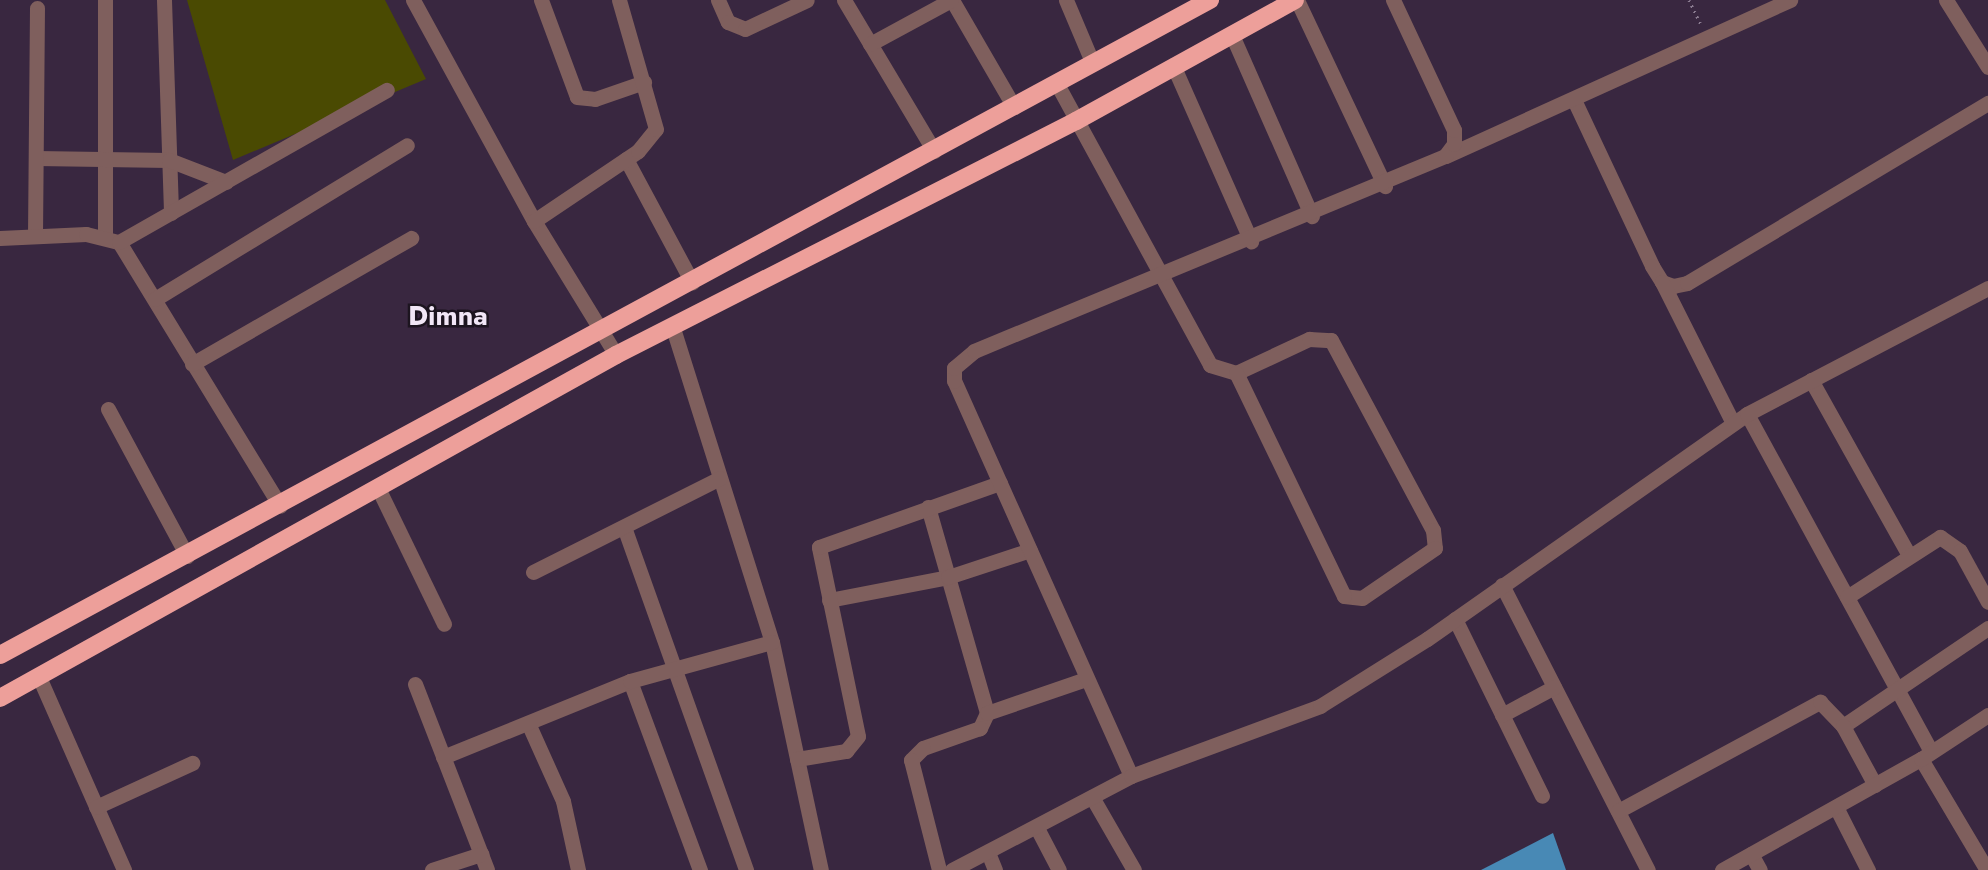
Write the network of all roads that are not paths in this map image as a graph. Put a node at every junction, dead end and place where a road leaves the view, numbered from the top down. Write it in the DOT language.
graph roads {
  1 [pos="105,0"];
  2 [pos="164,0"];
  3 [pos="413,0"];
  4 [pos="541,0"];
  5 [pos="619,0"];
  6 [pos="718,0"];
  7 [pos="807,0"];
  8 [pos="844,0"];
  9 [pos="951,0"];
  10 [pos="1066,0"];
  11 [pos="1210,0"];
  12 [pos="1296,0"];
  13 [pos="1393,0"];
  14 [pos="1790,0"];
  15 [pos="1946,0"];
  16 [pos="37,8"];
  17 [pos="1232,35"];
  18 [pos="870,44"];
  19 [pos="1093,64"];
  20 [pos="1173,64"];
  21 [pos="1988,67"];
  22 [pos="644,82"];
  23 [pos="1057,84"];
  24 [pos="387,90"];
  25 [pos="1575,102"];
  26 [pos="1988,103"];
  27 [pos="1014,107"];
  28 [pos="1076,121"];
  29 [pos="407,145"];
  30 [pos="934,151"];
  31 [pos="1445,156"];
  32 [pos="105,157"];
  33 [pos="36,159"];
  34 [pos="626,159"];
  35 [pos="170,160"];
  36 [pos="226,182"];
  37 [pos="1385,186"];
  38 [pos="171,213"];
  39 [pos="1312,216"];
  40 [pos="534,221"];
  41 [pos="35,236"];
  42 [pos="0,238"];
  43 [pos="411,238"];
  44 [pos="112,239"];
  45 [pos="1251,241"];
  46 [pos="1158,274"];
  47 [pos="692,282"];
  48 [pos="1662,282"];
  49 [pos="1988,288"];
  50 [pos="156,299"];
  51 [pos="672,325"];
  52 [pos="603,333"];
  53 [pos="616,355"];
  54 [pos="192,364"];
  55 [pos="1236,373"];
  56 [pos="1811,380"];
  57 [pos="108,409"];
  58 [pos="1747,414"];
  59 [pos="1733,423"];
  60 [pos="720,478"];
  61 [pos="1000,483"];
  62 [pos="378,488"];
  63 [pos="280,506"];
  64 [pos="928,507"];
  65 [pos="624,527"];
  66 [pos="1030,550"];
  67 [pos="1909,555"];
  68 [pos="187,556"];
  69 [pos="533,572"];
  70 [pos="948,577"];
  71 [pos="1502,585"];
  72 [pos="1847,597"];
  73 [pos="829,600"];
  74 [pos="1988,602"];
  75 [pos="1455,619"];
  76 [pos="444,624"];
  77 [pos="1988,628"];
  78 [pos="772,642"];
  79 [pos="0,655"];
  80 [pos="676,665"];
  81 [pos="39,677"];
  82 [pos="1086,679"];
  83 [pos="630,681"];
  84 [pos="415,684"];
  85 [pos="1554,687"];
  86 [pos="1897,690"];
  87 [pos="0,698"];
  88 [pos="987,713"];
  89 [pos="1502,715"];
  90 [pos="1988,715"];
  91 [pos="528,723"];
  92 [pos="1844,726"];
  93 [pos="1926,755"];
  94 [pos="443,757"];
  95 [pos="797,759"];
  96 [pos="192,763"];
  97 [pos="1131,776"];
  98 [pos="1875,785"];
  99 [pos="1542,796"];
  100 [pos="1092,797"];
  101 [pos="96,807"];
  102 [pos="1836,807"];
  103 [pos="1618,812"];
  104 [pos="1037,828"];
  105 [pos="481,854"];
  106 [pos="1751,854"];
  107 [pos="989,855"];
  108 [pos="1987,867"];
  109 [pos="124,870"];
  110 [pos="432,870"];
  111 [pos="487,870"];
  112 [pos="578,870"];
  113 [pos="700,870"];
  114 [pos="746,870"];
  115 [pos="821,870"];
  116 [pos="939,870"];
  117 [pos="952,870"];
  118 [pos="995,870"];
  119 [pos="1059,870"];
  120 [pos="1134,870"];
  121 [pos="1648,870"];
  122 [pos="1722,870"];
  123 [pos="1760,870"];
  124 [pos="1868,870"];
  1 -- 32 [label="street"];
  2 -- 35 [label="street"];
  3 -- 40 [label="street"];
  4 -- 22 [label="street"];
  5 -- 22 [label="street"];
  6 -- 7 [label="street"];
  8 -- 18 [label="street"];
  9 -- 18 [label="street"];
  9 -- 27 [label="street"];
  10 -- 19 [label="street"];
  11 -- 19 [label="highway"];
  12 -- 17 [label="highway"];
  12 -- 37 [label="street"];
  13 -- 31 [label="street"];
  14 -- 25 [label="street"];
  15 -- 21 [label="street"];
  16 -- 33 [label="street"];
  17 -- 20 [label="highway"];
  17 -- 39 [label="street"];
  18 -- 30 [label="street"];
  19 -- 23 [label="highway"];
  20 -- 28 [label="highway"];
  20 -- 45 [label="street"];
  22 -- 34 [label="street"];
  23 -- 27 [label="highway"];
  23 -- 28 [label="street"];
  24 -- 36 [label="street"];
  25 -- 31 [label="street"];
  25 -- 48 [label="street"];
  26 -- 48 [label="street"];
  27 -- 30 [label="highway"];
  28 -- 46 [label="street"];
  28 -- 51 [label="highway"];
  29 -- 50 [label="street"];
  30 -- 47 [label="highway"];
  31 -- 37 [label="street"];
  32 -- 33 [label="street"];
  32 -- 35 [label="street"];
  32 -- 44 [label="street"];
  33 -- 41 [label="street"];
  34 -- 40 [label="street"];
  34 -- 47 [label="street"];
  35 -- 36 [label="street"];
  35 -- 38 [label="street"];
  36 -- 38 [label="street"];
  37 -- 39 [label="street"];
  38 -- 44 [label="street"];
  39 -- 45 [label="street"];
  40 -- 52 [label="street"];
  41 -- 42 [label="street"];
  41 -- 44 [label="street"];
  43 -- 54 [label="street"];
  44 -- 50 [label="street"];
  45 -- 46 [label="street"];
  46 -- 55 [label="street"];
  46 -- 61 [label="street"];
  47 -- 52 [label="highway"];
  48 -- 59 [label="street"];
  49 -- 56 [label="street"];
  50 -- 54 [label="street"];
  51 -- 53 [label="highway"];
  51 -- 60 [label="street"];
  52 -- 53 [label="street"];
  52 -- 63 [label="highway"];
  53 -- 62 [label="highway"];
  54 -- 63 [label="street"];
  55 -- 55 [label="street"];
  56 -- 58 [label="street"];
  56 -- 67 [label="street"];
  57 -- 68 [label="street"];
  58 -- 59 [label="street"];
  58 -- 72 [label="street"];
  59 -- 71 [label="street"];
  60 -- 65 [label="street"];
  60 -- 78 [label="street"];
  61 -- 64 [label="street"];
  61 -- 66 [label="street"];
  62 -- 76 [label="street"];
  62 -- 81 [label="highway"];
  63 -- 68 [label="highway"];
  64 -- 70 [label="street"];
  64 -- 73 [label="street"];
  65 -- 69 [label="street"];
  65 -- 80 [label="street"];
  66 -- 70 [label="street"];
  66 -- 82 [label="street"];
  67 -- 72 [label="street"];
  67 -- 74 [label="street"];
  68 -- 79 [label="highway"];
  70 -- 73 [label="street"];
  70 -- 88 [label="street"];
  71 -- 75 [label="street"];
  71 -- 85 [label="street"];
  72 -- 86 [label="street"];
  73 -- 95 [label="street"];
  75 -- 89 [label="street"];
  75 -- 97 [label="street"];
  77 -- 86 [label="street"];
  78 -- 80 [label="street"];
  78 -- 95 [label="street"];
  80 -- 83 [label="street"];
  80 -- 114 [label="street"];
  81 -- 87 [label="highway"];
  81 -- 101 [label="street"];
  82 -- 88 [label="street"];
  82 -- 97 [label="street"];
  83 -- 91 [label="street"];
  83 -- 113 [label="street"];
  84 -- 94 [label="street"];
  85 -- 89 [label="street"];
  85 -- 103 [label="street"];
  86 -- 92 [label="street"];
  86 -- 93 [label="street"];
  88 -- 116 [label="street"];
  89 -- 99 [label="street"];
  90 -- 93 [label="street"];
  91 -- 94 [label="street"];
  91 -- 112 [label="street"];
  92 -- 98 [label="street"];
  92 -- 103 [label="street"];
  93 -- 98 [label="street"];
  93 -- 108 [label="street"];
  94 -- 105 [label="street"];
  95 -- 115 [label="street"];
  96 -- 101 [label="street"];
  97 -- 100 [label="street"];
  98 -- 102 [label="street"];
  100 -- 104 [label="street"];
  100 -- 120 [label="street"];
  101 -- 109 [label="street"];
  102 -- 106 [label="street"];
  102 -- 124 [label="street"];
  103 -- 121 [label="street"];
  104 -- 107 [label="street"];
  104 -- 119 [label="street"];
  105 -- 110 [label="street"];
  105 -- 111 [label="street"];
  106 -- 122 [label="street"];
  106 -- 123 [label="street"];
  107 -- 117 [label="street"];
  107 -- 118 [label="street"];
}
